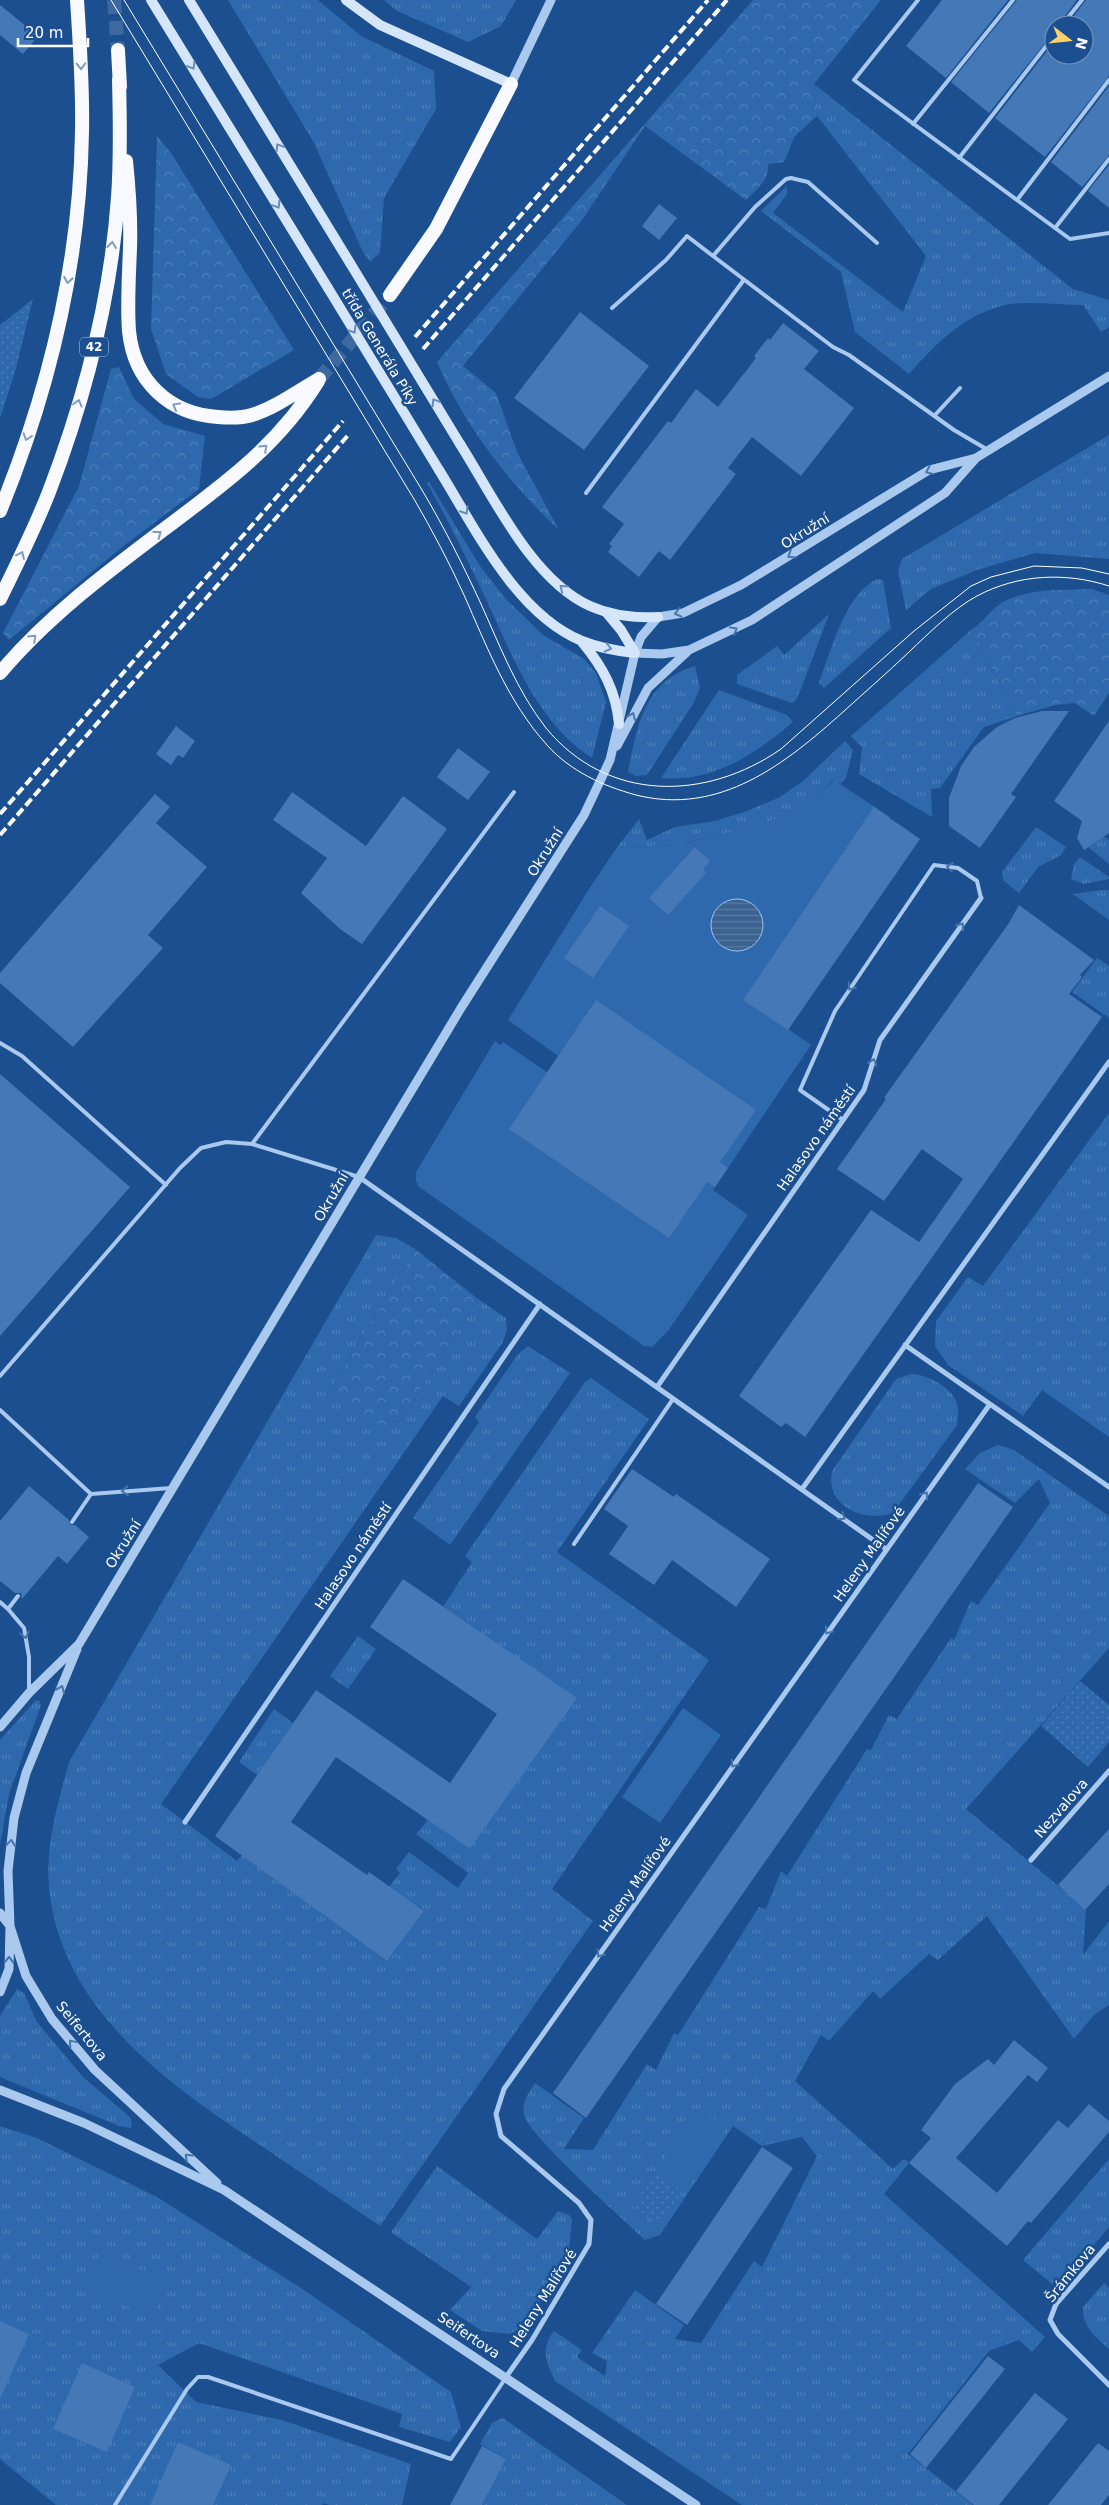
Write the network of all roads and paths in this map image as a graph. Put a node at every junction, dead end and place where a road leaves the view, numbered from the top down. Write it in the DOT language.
graph roads {
  1 [pos="77,0"];
  2 [pos="151,0"];
  3 [pos="189,0"];
  4 [pos="346,0"];
  5 [pos="550,0"];
  6 [pos="918,0"];
  7 [pos="1013,0"];
  8 [pos="1082,0"];
  9 [pos="1070,15"];
  10 [pos="1044,49"];
  11 [pos="118,50"];
  12 [pos="119,79"];
  13 [pos="1109,80"];
  14 [pos="511,84"];
  15 [pos="913,124"];
  16 [pos="960,158"];
  17 [pos="1109,159"];
  18 [pos="1017,200"];
  19 [pos="1055,228"];
  20 [pos="1109,233"];
  21 [pos="877,243"];
  22 [pos="713,256"];
  23 [pos="743,281"];
  24 [pos="390,295"];
  25 [pos="612,308"];
  26 [pos="1109,376"];
  27 [pos="960,388"];
  28 [pos="935,415"];
  29 [pos="988,450"];
  30 [pos="976,458"];
  31 [pos="586,492"];
  32 [pos="0,511"];
  33 [pos="0,599"];
  34 [pos="606,612"];
  35 [pos="658,617"];
  36 [pos="582,641"];
  37 [pos="689,650"];
  38 [pos="634,653"];
  39 [pos="0,673"];
  40 [pos="619,724"];
  41 [pos="610,760"];
  42 [pos="514,792"];
  43 [pos="982,898"];
  44 [pos="0,1043"];
  45 [pos="1109,1062"];
  46 [pos="843,1120"];
  47 [pos="252,1144"];
  48 [pos="359,1177"];
  49 [pos="166,1185"];
  50 [pos="540,1304"];
  51 [pos="905,1345"];
  52 [pos="0,1376"];
  53 [pos="657,1387"];
  54 [pos="673,1399"];
  55 [pos="990,1404"];
  56 [pos="0,1410"];
  57 [pos="1109,1487"];
  58 [pos="174,1488"];
  59 [pos="802,1489"];
  60 [pos="91,1494"];
  61 [pos="72,1522"];
  62 [pos="574,1544"];
  63 [pos="886,1549"];
  64 [pos="18,1596"];
  65 [pos="0,1602"];
  66 [pos="8,1609"];
  67 [pos="79,1644"];
  68 [pos="29,1693"];
  69 [pos="0,1727"];
  70 [pos="1109,1771"];
  71 [pos="185,1822"];
  72 [pos="1031,1860"];
  73 [pos="0,1913"];
  74 [pos="10,1926"];
  75 [pos="0,1992"];
  76 [pos="0,2090"];
  77 [pos="224,2190"];
  78 [pos="1109,2244"];
  79 [pos="506,2377"];
  80 [pos="1109,2385"];
  81 [pos="115,2505"];
  82 [pos="696,2505"];
  1 -- 32 [label="highway, one-way"];
  2 -- 36 [label="main road, třída Generála Píky, one-way, bridge"];
  34 -- 3 [label="main road, třída Generála Píky, one-way, bridge"];
  4 -- 14 [label="main road"];
  5 -- 14 [label="street"];
  6 -- 15 [label="lane"];
  7 -- 15 [label="lane"];
  8 -- 9 [label="lane"];
  10 -- 16 [label="lane"];
  11 -- 12 [label="highway, 42"];
  33 -- 12 [label="highway, 42, one-way"];
  39 -- 12 [label="highway, 42, one-way"];
  13 -- 18 [label="lane"];
  14 -- 24 [label="highway"];
  15 -- 16 [label="lane"];
  16 -- 18 [label="lane"];
  17 -- 19 [label="lane"];
  18 -- 19 [label="lane"];
  19 -- 20 [label="lane"];
  21 -- 22 [label="lane"];
  22 -- 23 [label="lane"];
  22 -- 25 [label="lane"];
  23 -- 28 [label="lane"];
  23 -- 31 [label="lane"];
  26 -- 29 [label="street, Okružní"];
  27 -- 28 [label="lane"];
  28 -- 29 [label="lane"];
  29 -- 30 [label="street, Okružní"];
  30 -- 35 [label="street, Okružní, one-way"];
  37 -- 30 [label="street, Okružní, one-way"];
  34 -- 35 [label="main road, třída Generála Píky"];
  34 -- 38 [label="main road"];
  35 -- 38 [label="street, Okružní"];
  36 -- 38 [label="main road, třída Generála Píky, one-way"];
  36 -- 40 [label="main road"];
  37 -- 38 [label="street, Okružní"];
  41 -- 37 [label="street, one-way"];
  38 -- 40 [label="street, Okružní"];
  40 -- 41 [label="street, Okružní"];
  41 -- 48 [label="street, Okružní"];
  42 -- 47 [label="lane"];
  46 -- 43 [label="street, Halasovo náměstí, one-way"];
  43 -- 46 [label="lane, one-way"];
  44 -- 49 [label="lane"];
  45 -- 51 [label="street"];
  46 -- 53 [label="street, Halasovo náměstí"];
  47 -- 48 [label="lane"];
  47 -- 49 [label="lane"];
  48 -- 50 [label="street"];
  48 -- 58 [label="street, Okružní"];
  49 -- 52 [label="lane"];
  50 -- 53 [label="street"];
  50 -- 71 [label="street, Halasovo náměstí"];
  51 -- 55 [label="street"];
  51 -- 59 [label="street"];
  53 -- 54 [label="street"];
  54 -- 59 [label="street"];
  54 -- 62 [label="lane"];
  55 -- 57 [label="street"];
  63 -- 55 [label="street, Heleny Malířové, one-way"];
  56 -- 60 [label="lane"];
  58 -- 60 [label="lane, one-way"];
  58 -- 67 [label="street, Okružní"];
  59 -- 63 [label="street, one-way"];
  60 -- 61 [label="lane"];
  63 -- 79 [label="street, Heleny Malířové, one-way"];
  64 -- 66 [label="lane"];
  65 -- 66 [label="lane"];
  66 -- 68 [label="lane, one-way"];
  67 -- 68 [label="street, Okružní"];
  74 -- 67 [label="street, Seifertova, one-way"];
  68 -- 69 [label="street, Okružní"];
  70 -- 72 [label="street, Nezvalova"];
  73 -- 74 [label="street"];
  75 -- 74 [label="street, one-way"];
  77 -- 74 [label="street, Seifertova, one-way"];
  76 -- 77 [label="street, Seifertova"];
  77 -- 79 [label="street, Seifertova"];
  78 -- 80 [label="street, Šrámkova"];
  79 -- 81 [label="lane"];
  79 -- 82 [label="street, Seifertova"];
}
